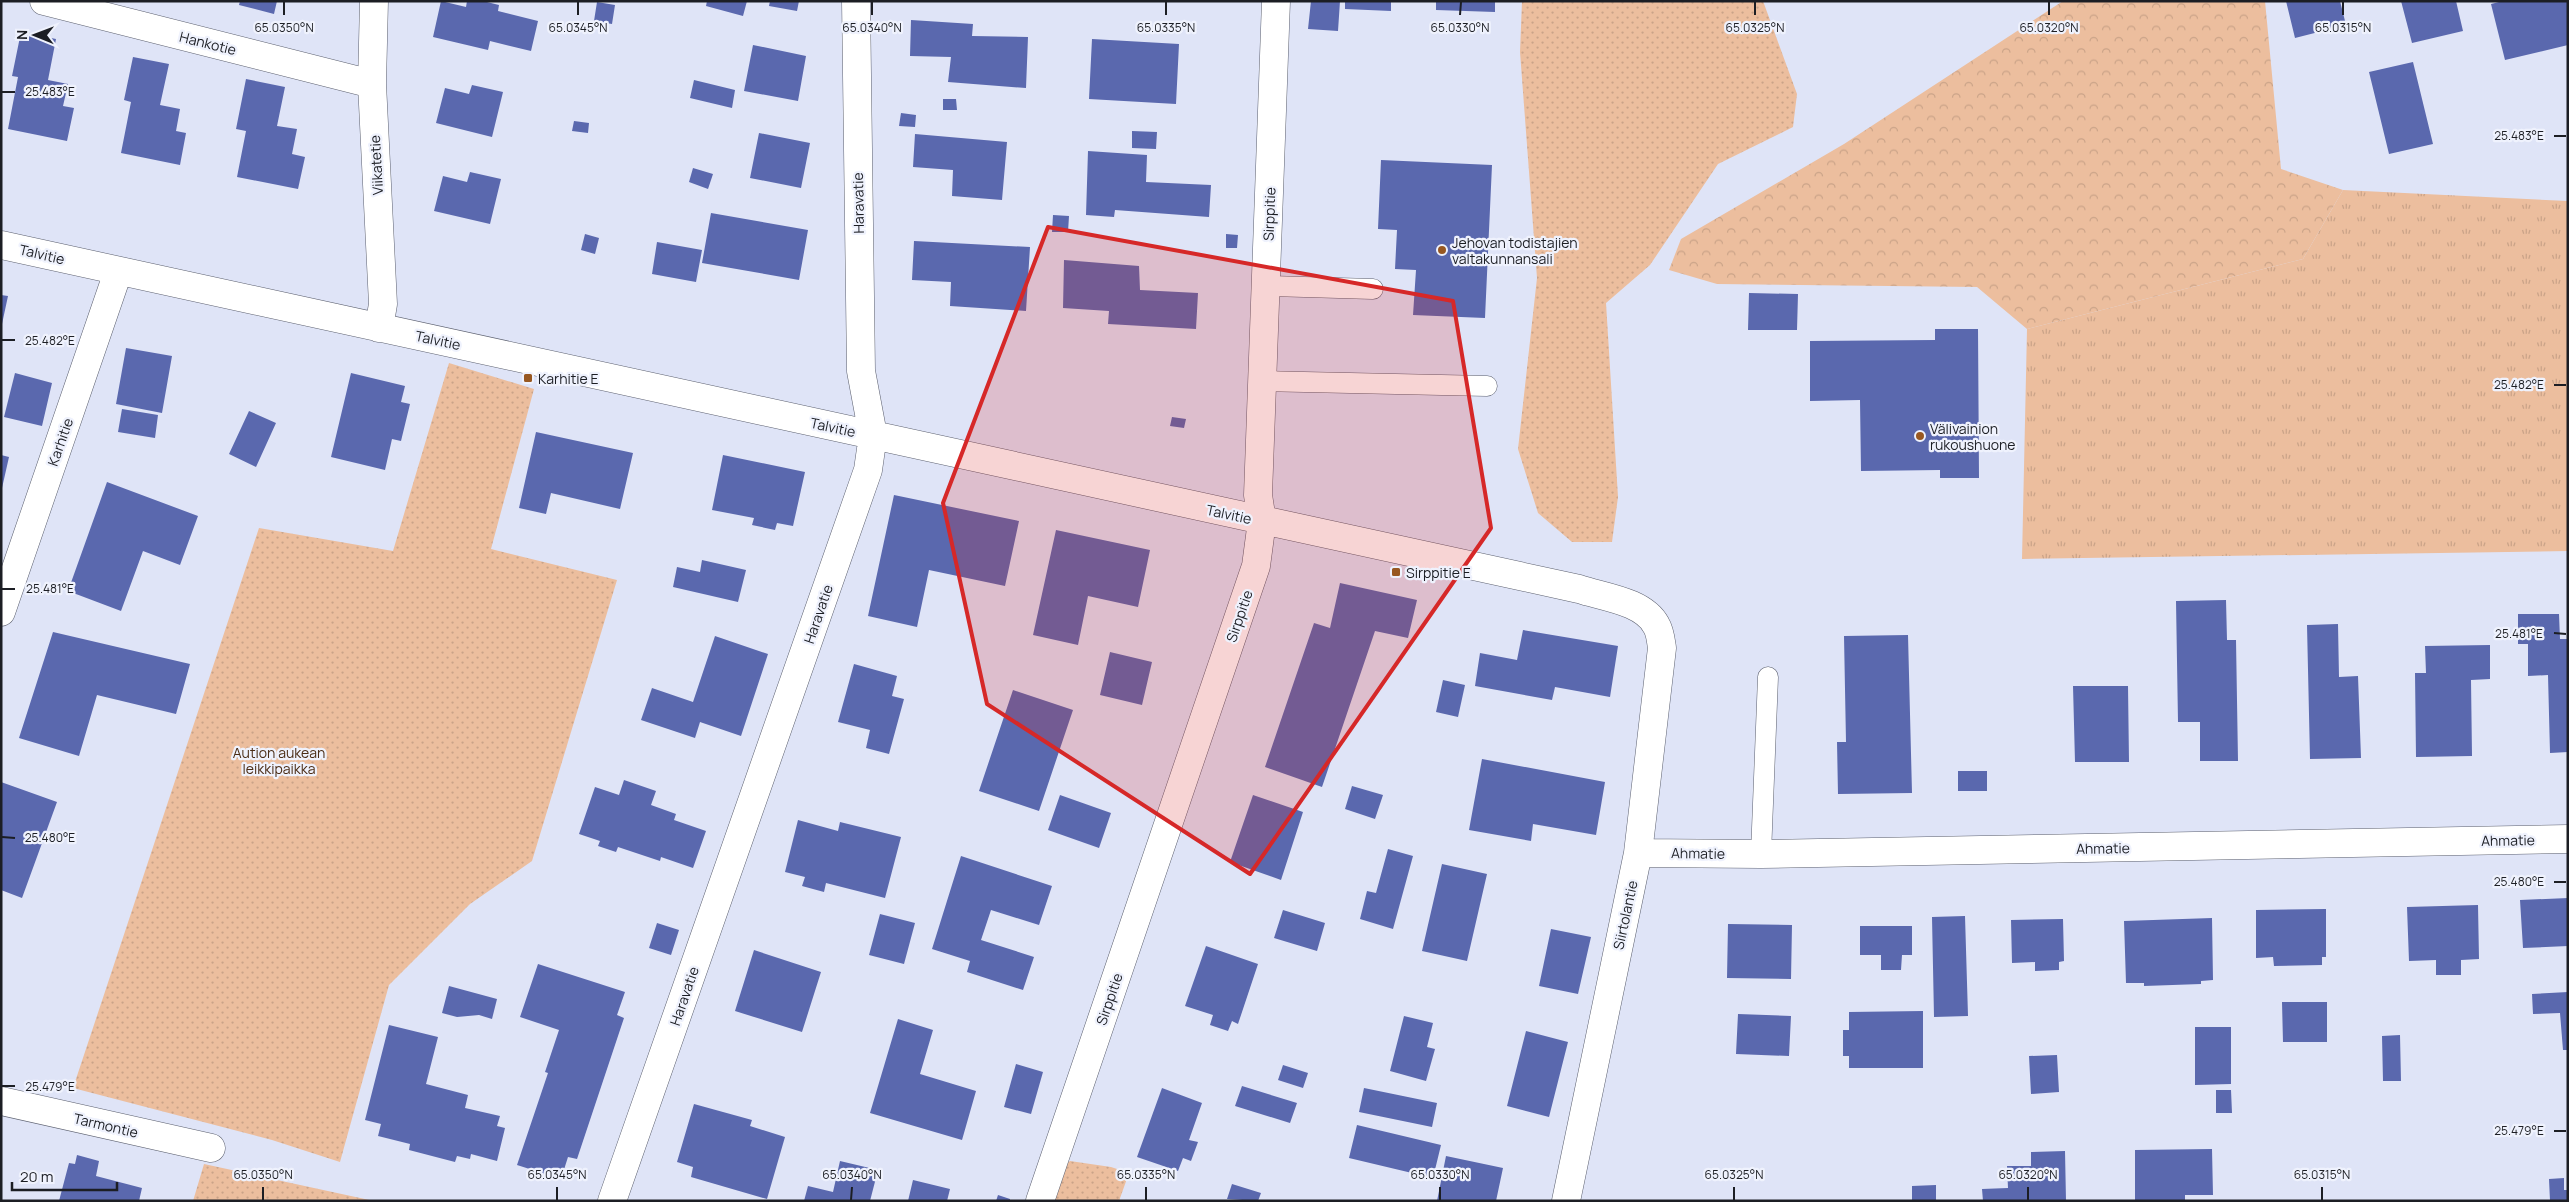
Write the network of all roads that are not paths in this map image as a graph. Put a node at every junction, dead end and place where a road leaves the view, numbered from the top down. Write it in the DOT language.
graph roads {
  1 [pos="44,1"];
  2 [pos="374,1"];
  3 [pos="856,1"];
  4 [pos="1276,1"];
  5 [pos="372,84"];
  6 [pos="1,245"];
  7 [pos="118,272"];
  8 [pos="1267,286"];
  9 [pos="1373,289"];
  10 [pos="379,328"];
  11 [pos="1264,381"];
  12 [pos="1487,386"];
  13 [pos="873,435"];
  14 [pos="1262,521"];
  15 [pos="1,612"];
  16 [pos="1657,626"];
  17 [pos="1768,677"];
  18 [pos="2568,839"];
  19 [pos="1638,853"];
  20 [pos="1761,854"];
  21 [pos="1,1101"];
  22 [pos="211,1148"];
  23 [pos="612,1201"];
  24 [pos="1040,1201"];
  25 [pos="1566,1201"];
  1 -- 5 [label="street, Hankotie"];
  2 -- 5 [label="street, Viikatetie"];
  3 -- 13 [label="street, Haravatie"];
  4 -- 8 [label="street, Sirppitie"];
  5 -- 10 [label="street, Viikatetie"];
  6 -- 7 [label="street, Talvitie"];
  7 -- 10 [label="street, Talvitie"];
  7 -- 15 [label="street, Karhitie"];
  8 -- 9 [label="lane"];
  8 -- 11 [label="street, Sirppitie"];
  10 -- 13 [label="street, Talvitie"];
  11 -- 12 [label="lane"];
  11 -- 14 [label="street, Sirppitie"];
  13 -- 14 [label="street, Talvitie"];
  13 -- 23 [label="street, Haravatie"];
  14 -- 16 [label="street, Talvitie"];
  14 -- 24 [label="street, Sirppitie"];
  16 -- 19 [label="street, Siirtolantie"];
  17 -- 20 [label="lane"];
  18 -- 20 [label="street, Ahmatie"];
  19 -- 20 [label="street, Ahmatie"];
  19 -- 25 [label="street, Siirtolantie"];
  21 -- 22 [label="street, Tarmontie"];
}
